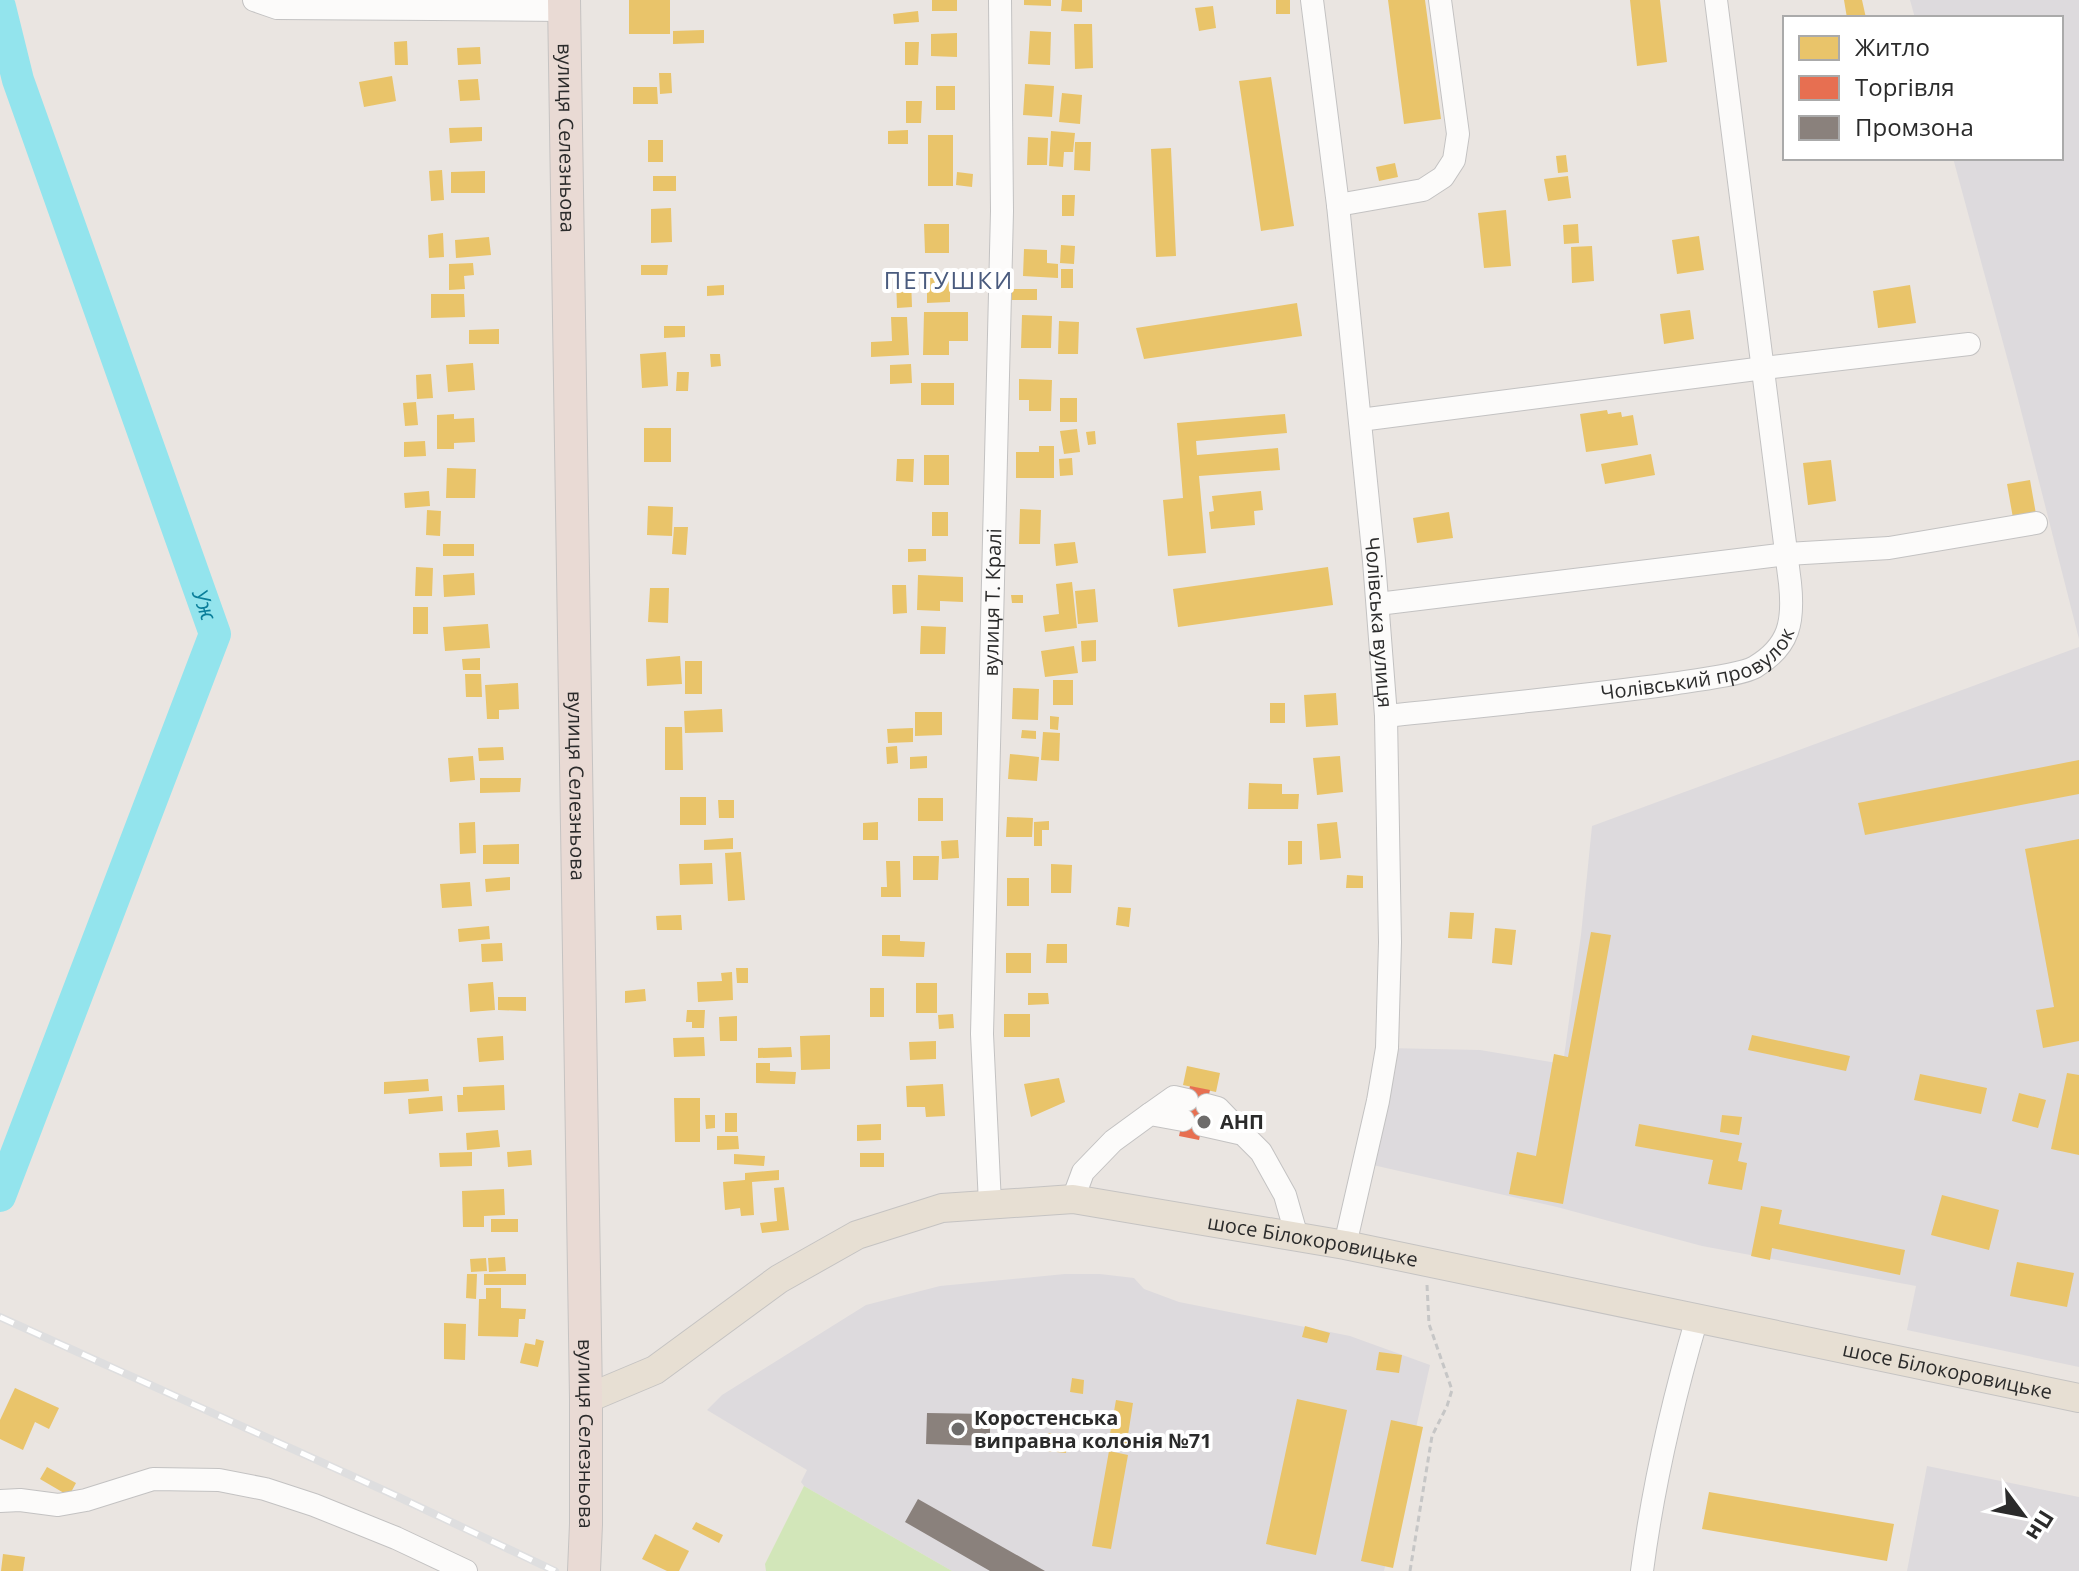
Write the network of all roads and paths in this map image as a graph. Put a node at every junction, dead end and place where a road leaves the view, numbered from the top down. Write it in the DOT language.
graph roads {
  1 [pos="254,0"];
  2 [pos="1000,0"];
  3 [pos="1312,0"];
  4 [pos="1440,0"];
  5 [pos="1716,0"];
  6 [pos="564,5"];
  7 [pos="1338,205"];
  8 [pos="1969,344"];
  9 [pos="1764,368"];
  10 [pos="1360,420"];
  11 [pos="2036,523"];
  12 [pos="1787,554"];
  13 [pos="1378,604"];
  14 [pos="1386,716"];
  15 [pos="1073,1199"];
  16 [pos="990,1204"];
  17 [pos="1297,1237"];
  18 [pos="1345,1245"];
  19 [pos="1426,1262"];
  20 [pos="1697,1318"];
  21 [pos="2079,1398"];
  22 [pos="586,1399"];
  23 [pos="0,1501"];
  24 [pos="466,1571"];
  25 [pos="584,1571"];
  26 [pos="1410,1571"];
  27 [pos="1642,1571"];
  1 -- 6 [label="street"];
  2 -- 16 [label="street, вулиця Т. Кралі"];
  3 -- 7 [label="street, Чолівська вулиця"];
  4 -- 7 [label="street"];
  5 -- 9 [label="street, Чолівський провулок"];
  6 -- 22 [label="highway, вулиця Селезньова"];
  7 -- 10 [label="street, Чолівська вулиця"];
  8 -- 9 [label="street"];
  9 -- 10 [label="street"];
  9 -- 12 [label="street, Чолівський провулок"];
  10 -- 13 [label="street, Чолівська вулиця"];
  11 -- 12 [label="street"];
  12 -- 13 [label="street"];
  12 -- 14 [label="street, Чолівський провулок"];
  13 -- 14 [label="street, Чолівська вулиця"];
  14 -- 18 [label="street, Чолівська вулиця"];
  15 -- 16 [label="main road, шосе Білокоровицьке"];
  15 -- 17 [label="main road, шосе Білокоровицьке"];
  15 -- 17 [label="street"];
  16 -- 22 [label="main road, шосе Білокоровицьке"];
  17 -- 18 [label="main road, шосе Білокоровицьке"];
  18 -- 19 [label="main road, шосе Білокоровицьке"];
  19 -- 20 [label="main road, шосе Білокоровицьке"];
  19 -- 26 [label="path"];
  20 -- 21 [label="main road, шосе Білокоровицьке"];
  20 -- 27 [label="street"];
  22 -- 25 [label="highway, вулиця Селезньова"];
  23 -- 24 [label="street"];
}
